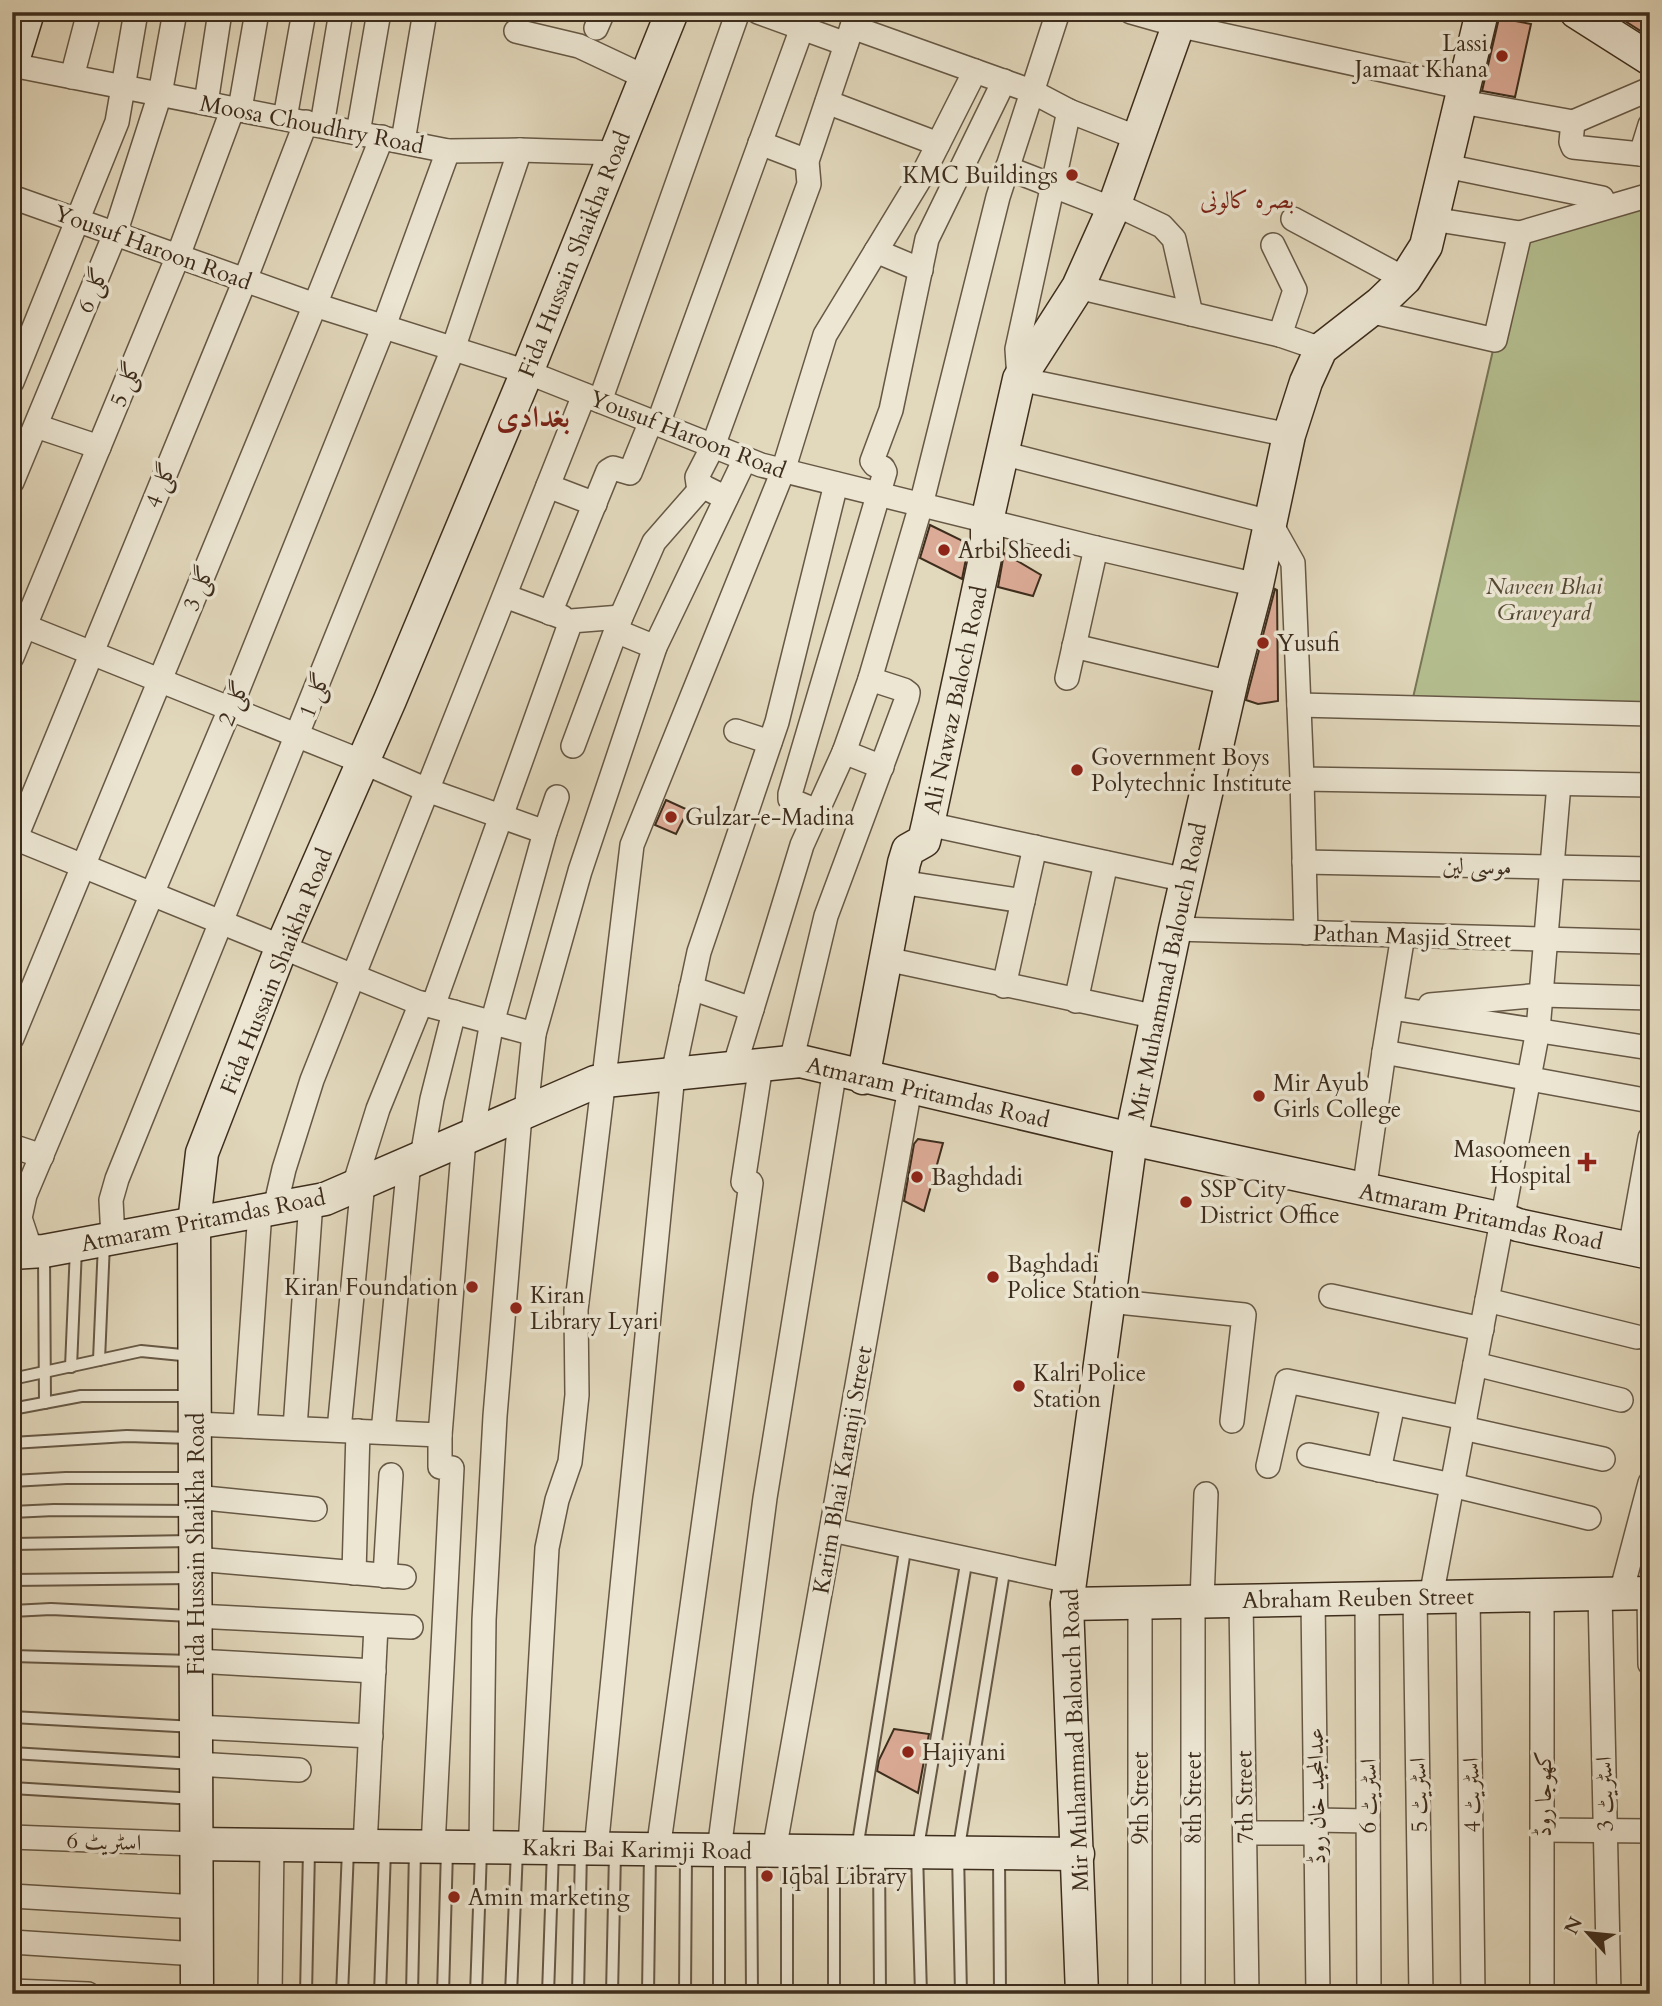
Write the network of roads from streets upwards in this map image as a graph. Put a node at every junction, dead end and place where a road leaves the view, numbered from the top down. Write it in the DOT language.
graph roads {
  1 [pos="29,12"];
  2 [pos="89,12"];
  3 [pos="136,12"];
  4 [pos="175,12"];
  5 [pos="220,12"];
  6 [pos="257,12"];
  7 [pos="304,12"];
  8 [pos="341,12"];
  9 [pos="379,12"];
  10 [pos="425,12"];
  11 [pos="672,12"];
  12 [pos="738,12"];
  13 [pos="758,12"];
  14 [pos="1058,12"];
  15 [pos="1132,12"];
  16 [pos="1482,12"];
  17 [pos="1576,12"];
  18 [pos="1180,19"];
  19 [pos="802,28"];
  20 [pos="851,28"];
  21 [pos="516,31"];
  22 [pos="1650,59"];
  23 [pos="12,64"];
  24 [pos="975,71"];
  25 [pos="72,76"];
  26 [pos="645,77"];
  27 [pos="1004,81"];
  28 [pos="123,86"];
  29 [pos="1650,89"];
  30 [pos="1031,91"];
  31 [pos="160,94"];
  32 [pos="1463,95"];
  33 [pos="827,102"];
  34 [pos="206,103"];
  35 [pos="237,109"];
  36 [pos="1069,111"];
  37 [pos="304,122"];
  38 [pos="1573,122"];
  39 [pos="1650,125"];
  40 [pos="358,132"];
  41 [pos="1138,138"];
  42 [pos="392,139"];
  43 [pos="760,143"];
  44 [pos="938,144"];
  45 [pos="520,150"];
  46 [pos="447,151"];
  47 [pos="615,153"];
  48 [pos="1645,154"];
  49 [pos="807,162"];
  50 [pos="1446,166"];
  51 [pos="1007,168"];
  52 [pos="1052,185"];
  53 [pos="1650,195"];
  54 [pos="12,197"];
  55 [pos="1114,207"];
  56 [pos="1607,207"];
  57 [pos="897,217"];
  58 [pos="1293,219"];
  59 [pos="1432,219"];
  60 [pos="77,220"];
  61 [pos="931,231"];
  62 [pos="1520,233"];
  63 [pos="115,234"];
  64 [pos="1273,245"];
  65 [pos="876,251"];
  66 [pos="178,256"];
  67 [pos="921,270"];
  68 [pos="1405,279"];
  69 [pos="245,280"];
  70 [pos="1077,287"];
  71 [pos="315,305"];
  72 [pos="1369,311"];
  73 [pos="1191,314"];
  74 [pos="384,326"];
  75 [pos="1280,335"];
  76 [pos="453,349"];
  77 [pos="1321,349"];
  78 [pos="527,372"];
  79 [pos="1019,379"];
  80 [pos="12,382"];
  81 [pos="592,398"];
  82 [pos="654,423"];
  83 [pos="36,425"];
  84 [pos="1289,435"];
  85 [pos="713,446"];
  86 [pos="99,447"];
  87 [pos="1002,453"];
  88 [pos="745,459"];
  89 [pos="783,471"];
  90 [pos="12,482"];
  91 [pos="836,484"];
  92 [pos="548,486"];
  93 [pos="703,486"];
  94 [pos="879,495"];
  95 [pos="726,498"];
  96 [pos="594,504"];
  97 [pos="921,505"];
  98 [pos="987,522"];
  99 [pos="1270,522"];
  100 [pos="1096,548"];
  101 [pos="1257,585"];
  102 [pos="505,596"];
  103 [pos="561,617"];
  104 [pos="19,623"];
  105 [pos="618,624"];
  106 [pos="1074,646"];
  107 [pos="655,647"];
  108 [pos="92,653"];
  109 [pos="12,657"];
  110 [pos="870,678"];
  111 [pos="1066,678"];
  112 [pos="160,681"];
  113 [pos="1231,682"];
  114 [pos="1299,705"];
  115 [pos="230,709"];
  116 [pos="1650,714"];
  117 [pos="736,731"];
  118 [pos="298,737"];
  119 [pos="770,742"];
  120 [pos="573,746"];
  121 [pos="844,752"];
  122 [pos="363,762"];
  123 [pos="882,767"];
  124 [pos="1302,779"];
  125 [pos="1559,784"];
  126 [pos="1650,785"];
  127 [pos="427,790"];
  128 [pos="557,797"];
  129 [pos="817,811"];
  130 [pos="501,815"];
  131 [pos="928,824"];
  132 [pos="545,832"];
  133 [pos="13,841"];
  134 [pos="1035,847"];
  135 [pos="1304,862"];
  136 [pos="1106,863"];
  137 [pos="83,866"];
  138 [pos="1553,867"];
  139 [pos="1650,869"];
  140 [pos="1186,880"];
  141 [pos="900,882"];
  142 [pos="153,894"];
  143 [pos="1023,901"];
  144 [pos="220,921"];
  145 [pos="1175,929"];
  146 [pos="1306,933"];
  147 [pos="1403,935"];
  148 [pos="1546,940"];
  149 [pos="1650,942"];
  150 [pos="282,946"];
  151 [pos="886,959"];
  152 [pos="353,975"];
  153 [pos="1004,986"];
  154 [pos="691,988"];
  155 [pos="1542,995"];
  156 [pos="1650,998"];
  157 [pos="1076,1001"];
  158 [pos="436,1007"];
  159 [pos="1392,1008"];
  160 [pos="752,1009"];
  161 [pos="1157,1017"];
  162 [pos="492,1023"];
  163 [pos="1538,1030"];
  164 [pos="534,1034"];
  165 [pos="12,1038"];
  166 [pos="1650,1048"];
  167 [pos="1384,1052"];
  168 [pos="762,1065"];
  169 [pos="849,1073"];
  170 [pos="673,1074"];
  171 [pos="1529,1079"];
  172 [pos="603,1082"];
  173 [pos="910,1088"];
  174 [pos="1650,1101"];
  175 [pos="523,1113"];
  176 [pos="468,1137"];
  177 [pos="1650,1138"];
  178 [pos="1131,1139"];
  179 [pos="12,1146"];
  180 [pos="42,1156"];
  181 [pos="415,1160"];
  182 [pos="359,1184"];
  183 [pos="1364,1191"];
  184 [pos="311,1201"];
  185 [pos="267,1209"];
  186 [pos="1503,1219"];
  187 [pos="194,1223"];
  188 [pos="98,1241"];
  189 [pos="1640,1251"];
  190 [pos="29,1252"];
  191 [pos="1331,1296"];
  192 [pos="1487,1300"];
  193 [pos="1109,1301"];
  194 [pos="1482,1329"];
  195 [pos="1637,1336"];
  196 [pos="1475,1364"];
  197 [pos="1620,1400"];
  198 [pos="1393,1404"];
  199 [pos="195,1419"];
  200 [pos="1232,1421"];
  201 [pos="1464,1423"];
  202 [pos="245,1426"];
  203 [pos="295,1428"];
  204 [pos="348,1431"];
  205 [pos="383,1432"];
  206 [pos="440,1435"];
  207 [pos="1310,1455"];
  208 [pos="1603,1459"];
  209 [pos="1268,1466"];
  210 [pos="1379,1470"];
  211 [pos="391,1475"];
  212 [pos="1650,1483"];
  213 [pos="1452,1485"];
  214 [pos="1206,1494"];
  215 [pos="315,1509"];
  216 [pos="1589,1518"];
  217 [pos="195,1527"];
  218 [pos="832,1530"];
  219 [pos="355,1573"];
  220 [pos="1069,1592"];
  221 [pos="1630,1593"];
  222 [pos="1542,1595"];
  223 [pos="1468,1596"];
  224 [pos="1423,1597"];
  225 [pos="1367,1598"];
  226 [pos="1313,1599"];
  227 [pos="1241,1600"];
  228 [pos="1197,1601"];
  229 [pos="1140,1602"];
  230 [pos="196,1616"];
  231 [pos="376,1626"];
  232 [pos="411,1627"];
  233 [pos="196,1661"];
  234 [pos="1650,1664"];
  235 [pos="374,1671"];
  236 [pos="196,1727"];
  237 [pos="370,1736"];
  238 [pos="196,1764"];
  239 [pos="299,1770"];
  240 [pos="1368,1821"];
  241 [pos="1316,1827"];
  242 [pos="1543,1830"];
  243 [pos="1605,1831"];
  244 [pos="1650,1831"];
  245 [pos="1245,1833"];
  246 [pos="12,1837"];
  247 [pos="197,1844"];
  248 [pos="272,1845"];
  249 [pos="399,1847"];
  250 [pos="481,1848"];
  251 [pos="565,1849"];
  252 [pos="665,1850"];
  253 [pos="719,1850"];
  254 [pos="771,1851"];
  255 [pos="1078,1854"];
  256 [pos="12,1896"];
  257 [pos="197,1907"];
  258 [pos="12,1942"];
  259 [pos="197,1954"];
  260 [pos="12,1991"];
  261 [pos="88,1994"];
  262 [pos="197,1994"];
  263 [pos="270,1994"];
  264 [pos="1082,1994"];
  265 [pos="1140,1994"];
  266 [pos="1192,1994"];
  267 [pos="1247,1994"];
  268 [pos="1318,1994"];
  269 [pos="1369,1994"];
  270 [pos="1421,1994"];
  271 [pos="1473,1994"];
  272 [pos="1542,1994"];
  273 [pos="1609,1994"];
  1 -- 23 [label="street"];
  2 -- 25 [label="street"];
  3 -- 28 [label="street"];
  4 -- 31 [label="street, گلی 6"];
  5 -- 34 [label="street"];
  6 -- 35 [label="street, گلی 5"];
  7 -- 37 [label="street"];
  8 -- 37 [label="street"];
  9 -- 40 [label="street"];
  10 -- 42 [label="street, گلی 3"];
  11 -- 26 [label="street, Fida Hussain Shaikha Road"];
  12 -- 81 [label="street"];
  13 -- 19 [label="street"];
  14 -- 30 [label="street"];
  15 -- 18 [label="street"];
  16 -- 32 [label="street, Mir Muhammad Balouch Road"];
  17 -- 22 [label="street"];
  18 -- 32 [label="street"];
  18 -- 41 [label="street, Ali Nawaz Baloch Road"];
  19 -- 20 [label="street"];
  19 -- 43 [label="street"];
  20 -- 24 [label="street"];
  20 -- 33 [label="street"];
  21 -- 26 [label="street"];
  23 -- 25 [label="street, Moosa Choudhry Road"];
  24 -- 27 [label="street"];
  24 -- 44 [label="street"];
  25 -- 28 [label="street, Moosa Choudhry Road"];
  26 -- 47 [label="street, Fida Hussain Shaikha Road"];
  27 -- 30 [label="street"];
  27 -- 61 [label="street"];
  28 -- 31 [label="street, Moosa Choudhry Road"];
  28 -- 60 [label="street"];
  29 -- 38 [label="street"];
  30 -- 36 [label="street"];
  30 -- 51 [label="street"];
  31 -- 34 [label="street, Moosa Choudhry Road"];
  31 -- 63 [label="street, گلی 6"];
  32 -- 38 [label="street"];
  32 -- 50 [label="street, Mir Muhammad Balouch Road"];
  33 -- 44 [label="street"];
  33 -- 49 [label="street"];
  34 -- 35 [label="street, Moosa Choudhry Road"];
  35 -- 37 [label="street, Moosa Choudhry Road"];
  35 -- 66 [label="street, گلی 5"];
  36 -- 41 [label="street"];
  36 -- 52 [label="street"];
  37 -- 40 [label="street, Moosa Choudhry Road"];
  37 -- 69 [label="street, گلی 4"];
  38 -- 48 [label="street"];
  39 -- 48 [label="street"];
  40 -- 42 [label="street, Moosa Choudhry Road"];
  41 -- 55 [label="street, Ali Nawaz Baloch Road"];
  42 -- 46 [label="street, Moosa Choudhry Road"];
  42 -- 71 [label="street, گلی 3"];
  43 -- 49 [label="street"];
  43 -- 82 [label="street"];
  44 -- 57 [label="street"];
  45 -- 46 [label="street, Moosa Choudhry Road"];
  45 -- 47 [label="street, Moosa Choudhry Road"];
  45 -- 76 [label="street, گلی 1"];
  46 -- 74 [label="street, گلی 2"];
  47 -- 78 [label="street, Fida Hussain Shaikha Road"];
  49 -- 85 [label="street"];
  50 -- 56 [label="street"];
  50 -- 59 [label="street, Mir Muhammad Balouch Road"];
  51 -- 52 [label="street"];
  51 -- 97 [label="street"];
  52 -- 55 [label="street"];
  52 -- 79 [label="street"];
  53 -- 56 [label="street"];
  54 -- 60 [label="street, Yousuf Haroon Road"];
  55 -- 70 [label="street, Ali Nawaz Baloch Road"];
  55 -- 73 [label="street"];
  56 -- 62 [label="street"];
  57 -- 61 [label="street"];
  57 -- 65 [label="street"];
  58 -- 68 [label="street"];
  59 -- 62 [label="street"];
  59 -- 68 [label="street, Mir Muhammad Balouch Road"];
  60 -- 63 [label="street, Yousuf Haroon Road"];
  60 -- 80 [label="street"];
  61 -- 67 [label="street"];
  62 -- 72 [label="street"];
  63 -- 66 [label="street, Yousuf Haroon Road"];
  63 -- 83 [label="street, گلی 6"];
  64 -- 75 [label="street"];
  65 -- 67 [label="street"];
  65 -- 89 [label="street"];
  66 -- 69 [label="street, Yousuf Haroon Road"];
  66 -- 86 [label="street, گلی 5"];
  67 -- 94 [label="street"];
  68 -- 72 [label="street, Mir Muhammad Balouch Road"];
  69 -- 71 [label="street, Yousuf Haroon Road"];
  69 -- 108 [label="street, گلی 4"];
  70 -- 73 [label="street"];
  70 -- 79 [label="street, Ali Nawaz Baloch Road"];
  71 -- 74 [label="street, Yousuf Haroon Road"];
  71 -- 112 [label="street, گلی 3"];
  72 -- 77 [label="street, Mir Muhammad Balouch Road"];
  73 -- 75 [label="street"];
  74 -- 76 [label="street, Yousuf Haroon Road"];
  74 -- 115 [label="street, گلی 2"];
  75 -- 77 [label="street"];
  76 -- 78 [label="street, Yousuf Haroon Road"];
  76 -- 118 [label="street, گلی 1"];
  77 -- 84 [label="street, Mir Muhammad Balouch Road"];
  78 -- 81 [label="street, Yousuf Haroon Road"];
  78 -- 122 [label="street, Fida Hussain Shaikha Road"];
  79 -- 84 [label="street"];
  79 -- 87 [label="street, Ali Nawaz Baloch Road"];
  81 -- 82 [label="street, Yousuf Haroon Road"];
  81 -- 92 [label="street"];
  82 -- 85 [label="street, Yousuf Haroon Road"];
  82 -- 96 [label="street"];
  83 -- 86 [label="street"];
  83 -- 90 [label="street, گلی 6"];
  84 -- 99 [label="street, Mir Muhammad Balouch Road"];
  85 -- 88 [label="street, Yousuf Haroon Road"];
  85 -- 93 [label="street"];
  86 -- 104 [label="street, گلی 5"];
  87 -- 98 [label="street, Ali Nawaz Baloch Road"];
  87 -- 99 [label="street"];
  88 -- 89 [label="street, Yousuf Haroon Road"];
  88 -- 95 [label="street"];
  89 -- 91 [label="street, Yousuf Haroon Road"];
  89 -- 172 [label="street"];
  91 -- 94 [label="street, Yousuf Haroon Road"];
  91 -- 119 [label="street"];
  92 -- 96 [label="street"];
  92 -- 102 [label="street"];
  93 -- 95 [label="street"];
  93 -- 105 [label="street"];
  94 -- 97 [label="street, Yousuf Haroon Road"];
  94 -- 129 [label="street"];
  95 -- 107 [label="street"];
  96 -- 103 [label="street"];
  97 -- 98 [label="street, Yousuf Haroon Road"];
  97 -- 110 [label="street"];
  98 -- 100 [label="street, Yousuf Haroon Road"];
  98 -- 131 [label="street, Ali Nawaz Baloch Road"];
  99 -- 101 [label="street, Mir Muhammad Balouch Road"];
  99 -- 114 [label="street"];
  100 -- 101 [label="street, Yousuf Haroon Road"];
  100 -- 106 [label="street"];
  101 -- 113 [label="street, Mir Muhammad Balouch Road"];
  102 -- 103 [label="street"];
  102 -- 127 [label="street"];
  103 -- 105 [label="street"];
  103 -- 130 [label="street"];
  104 -- 108 [label="street"];
  104 -- 109 [label="street, گلی 5"];
  105 -- 107 [label="street"];
  105 -- 120 [label="street"];
  106 -- 111 [label="street"];
  106 -- 113 [label="street"];
  107 -- 164 [label="street"];
  108 -- 112 [label="street"];
  108 -- 133 [label="street, گلی 4"];
  110 -- 121 [label="street"];
  110 -- 123 [label="street"];
  112 -- 115 [label="street"];
  112 -- 137 [label="street, گلی 3"];
  113 -- 140 [label="street, Mir Muhammad Balouch Road"];
  114 -- 116 [label="street"];
  114 -- 124 [label="street"];
  115 -- 118 [label="street"];
  115 -- 142 [label="street, گلی 2"];
  117 -- 119 [label="street"];
  118 -- 122 [label="street"];
  118 -- 144 [label="street, گلی 1"];
  119 -- 154 [label="street"];
  121 -- 123 [label="street"];
  121 -- 129 [label="street"];
  122 -- 127 [label="street"];
  122 -- 150 [label="street, Fida Hussain Shaikha Road"];
  123 -- 168 [label="street"];
  124 -- 125 [label="street"];
  124 -- 135 [label="street"];
  125 -- 126 [label="street"];
  125 -- 138 [label="street, اسٹریٹ 5"];
  127 -- 130 [label="street"];
  127 -- 152 [label="street"];
  128 -- 132 [label="street"];
  129 -- 160 [label="street"];
  130 -- 132 [label="street"];
  130 -- 158 [label="street"];
  131 -- 134 [label="street"];
  131 -- 141 [label="street, Ali Nawaz Baloch Road"];
  132 -- 162 [label="street"];
  133 -- 137 [label="street"];
  134 -- 136 [label="street"];
  134 -- 143 [label="street"];
  135 -- 138 [label="street, موسی لین"];
  135 -- 146 [label="street"];
  136 -- 140 [label="street"];
  136 -- 157 [label="street"];
  137 -- 142 [label="street"];
  137 -- 165 [label="street, گلی 3"];
  138 -- 139 [label="street, موسی لین"];
  138 -- 148 [label="street, اسٹریٹ 5"];
  140 -- 145 [label="street, Mir Muhammad Balouch Road"];
  141 -- 143 [label="street"];
  141 -- 151 [label="street, Ali Nawaz Baloch Road"];
  142 -- 144 [label="street"];
  142 -- 180 [label="street, گلی 2"];
  143 -- 153 [label="street"];
  144 -- 150 [label="street"];
  144 -- 188 [label="street, گلی 1"];
  145 -- 146 [label="street, Pathan Masjid Street"];
  145 -- 161 [label="street, Mir Muhammad Balouch Road"];
  146 -- 147 [label="street, Pathan Masjid Street"];
  147 -- 148 [label="street, Pathan Masjid Street"];
  147 -- 159 [label="street"];
  148 -- 149 [label="street, Pathan Masjid Street"];
  148 -- 155 [label="street, اسٹریٹ 5"];
  150 -- 152 [label="street"];
  150 -- 187 [label="street, Fida Hussain Shaikha Road"];
  151 -- 153 [label="street"];
  151 -- 169 [label="street, Ali Nawaz Baloch Road"];
  152 -- 158 [label="street"];
  152 -- 185 [label="street"];
  153 -- 157 [label="street"];
  154 -- 160 [label="street"];
  154 -- 170 [label="street"];
  155 -- 156 [label="street"];
  155 -- 159 [label="street"];
  155 -- 163 [label="street, اسٹریٹ 5"];
  157 -- 161 [label="street"];
  158 -- 162 [label="street"];
  158 -- 181 [label="street"];
  158 -- 182 [label="street"];
  159 -- 163 [label="street"];
  159 -- 167 [label="street"];
  160 -- 168 [label="street"];
  161 -- 178 [label="street, Mir Muhammad Balouch Road"];
  162 -- 164 [label="street"];
  162 -- 176 [label="street"];
  163 -- 166 [label="street"];
  163 -- 171 [label="street, اسٹریٹ 5"];
  164 -- 175 [label="street"];
  167 -- 171 [label="street"];
  167 -- 183 [label="street"];
  168 -- 169 [label="street, Atmaram Pritamdas Road"];
  168 -- 170 [label="street, Atmaram Pritamdas Road"];
  168 -- 252 [label="street"];
  169 -- 173 [label="street, Atmaram Pritamdas Road"];
  169 -- 253 [label="street"];
  170 -- 172 [label="street, Atmaram Pritamdas Road"];
  170 -- 251 [label="street"];
  171 -- 174 [label="street"];
  171 -- 186 [label="street, اسٹریٹ 5"];
  172 -- 175 [label="street, Atmaram Pritamdas Road"];
  172 -- 251 [label="street"];
  173 -- 178 [label="street, Atmaram Pritamdas Road"];
  173 -- 218 [label="street, Karim Bhai Karanji Street"];
  175 -- 176 [label="street, Atmaram Pritamdas Road"];
  175 -- 250 [label="street"];
  176 -- 181 [label="street, Atmaram Pritamdas Road"];
  176 -- 206 [label="street"];
  177 -- 189 [label="street"];
  178 -- 183 [label="street, Atmaram Pritamdas Road"];
  178 -- 193 [label="street, Mir Muhammad Balouch Road"];
  179 -- 180 [label="street"];
  180 -- 190 [label="street, گلی 2"];
  181 -- 182 [label="street, Atmaram Pritamdas Road"];
  181 -- 205 [label="street"];
  182 -- 184 [label="street, Atmaram Pritamdas Road"];
  182 -- 204 [label="street"];
  183 -- 186 [label="street, Atmaram Pritamdas Road"];
  184 -- 185 [label="street, Atmaram Pritamdas Road"];
  184 -- 203 [label="street"];
  185 -- 187 [label="street, Atmaram Pritamdas Road"];
  185 -- 202 [label="street"];
  186 -- 189 [label="street, Atmaram Pritamdas Road"];
  186 -- 192 [label="street, اسٹریٹ 5"];
  187 -- 188 [label="street, Atmaram Pritamdas Road"];
  187 -- 199 [label="street, Fida Hussain Shaikha Road"];
  188 -- 190 [label="street, Atmaram Pritamdas Road"];
  191 -- 194 [label="street"];
  192 -- 194 [label="street, اسٹریٹ 5"];
  192 -- 195 [label="street"];
  193 -- 200 [label="street"];
  193 -- 220 [label="street, Mir Muhammad Balouch Road"];
  194 -- 196 [label="street, اسٹریٹ 5"];
  196 -- 197 [label="street"];
  196 -- 201 [label="street, اسٹریٹ 5"];
  198 -- 201 [label="street"];
  198 -- 209 [label="street"];
  198 -- 210 [label="street"];
  199 -- 202 [label="street"];
  199 -- 217 [label="street, Fida Hussain Shaikha Road"];
  201 -- 208 [label="street"];
  201 -- 213 [label="street, اسٹریٹ 5"];
  202 -- 203 [label="street"];
  203 -- 204 [label="street"];
  204 -- 205 [label="street"];
  204 -- 219 [label="street"];
  205 -- 206 [label="street"];
  206 -- 249 [label="street"];
  207 -- 210 [label="street"];
  210 -- 213 [label="street"];
  211 -- 219 [label="street"];
  212 -- 221 [label="street"];
  213 -- 216 [label="street"];
  213 -- 224 [label="street, اسٹریٹ 5"];
  214 -- 228 [label="street, 8th Street"];
  215 -- 217 [label="street"];
  217 -- 219 [label="street"];
  217 -- 230 [label="street, Fida Hussain Shaikha Road"];
  218 -- 220 [label="street"];
  218 -- 254 [label="street, Karim Bhai Karanji Street"];
  220 -- 229 [label="street, Abraham Reuben Street"];
  220 -- 255 [label="street, Mir Muhammad Balouch Road"];
  221 -- 222 [label="street, Abraham Reuben Street"];
  221 -- 234 [label="street"];
  221 -- 243 [label="street, اسٹریٹ 3"];
  222 -- 223 [label="street, Abraham Reuben Street"];
  222 -- 242 [label="street, کھوجا روڈ"];
  223 -- 224 [label="street, Abraham Reuben Street"];
  223 -- 271 [label="street, اسٹریٹ 4"];
  224 -- 225 [label="street, Abraham Reuben Street"];
  224 -- 270 [label="street, اسٹریٹ 5"];
  225 -- 226 [label="street, Abraham Reuben Street"];
  225 -- 240 [label="street, اسٹریٹ 6"];
  226 -- 227 [label="street, Abraham Reuben Street"];
  226 -- 241 [label="street, عبدالمجید خان روڈ"];
  227 -- 228 [label="street, Abraham Reuben Street"];
  227 -- 245 [label="street, 7th Street"];
  228 -- 229 [label="street, Abraham Reuben Street"];
  228 -- 266 [label="street, 8th Street"];
  229 -- 265 [label="street, 9th Street"];
  230 -- 231 [label="street"];
  230 -- 233 [label="street, Fida Hussain Shaikha Road"];
  231 -- 232 [label="street"];
  231 -- 235 [label="street"];
  233 -- 235 [label="street"];
  233 -- 236 [label="street, Fida Hussain Shaikha Road"];
  235 -- 237 [label="street"];
  236 -- 237 [label="street"];
  236 -- 238 [label="street, Fida Hussain Shaikha Road"];
  237 -- 249 [label="street"];
  238 -- 239 [label="street"];
  238 -- 247 [label="street, Fida Hussain Shaikha Road"];
  240 -- 241 [label="street"];
  240 -- 269 [label="street, اسٹریٹ 6"];
  241 -- 245 [label="street"];
  241 -- 268 [label="street, عبدالمجید خان روڈ"];
  242 -- 243 [label="street"];
  242 -- 272 [label="street, کھوجا روڈ"];
  243 -- 244 [label="street"];
  243 -- 273 [label="street, اسٹریٹ 3"];
  245 -- 267 [label="street, 7th Street"];
  246 -- 247 [label="street, اسٹریٹ 6"];
  247 -- 248 [label="street, Kakri Bai Karimji Road"];
  247 -- 257 [label="street, Fida Hussain Shaikha Road"];
  248 -- 249 [label="street, Kakri Bai Karimji Road"];
  248 -- 263 [label="street"];
  249 -- 250 [label="street, Kakri Bai Karimji Road"];
  250 -- 251 [label="street, Kakri Bai Karimji Road"];
  251 -- 252 [label="street, Kakri Bai Karimji Road"];
  252 -- 253 [label="street, Kakri Bai Karimji Road"];
  253 -- 254 [label="street, Kakri Bai Karimji Road"];
  254 -- 255 [label="street, Kakri Bai Karimji Road"];
  255 -- 264 [label="street, Mir Muhammad Balouch Road"];
  256 -- 257 [label="street"];
  257 -- 259 [label="street, Fida Hussain Shaikha Road"];
  258 -- 259 [label="street"];
  259 -- 262 [label="street, Fida Hussain Shaikha Road"];
  260 -- 261 [label="street"];
}
